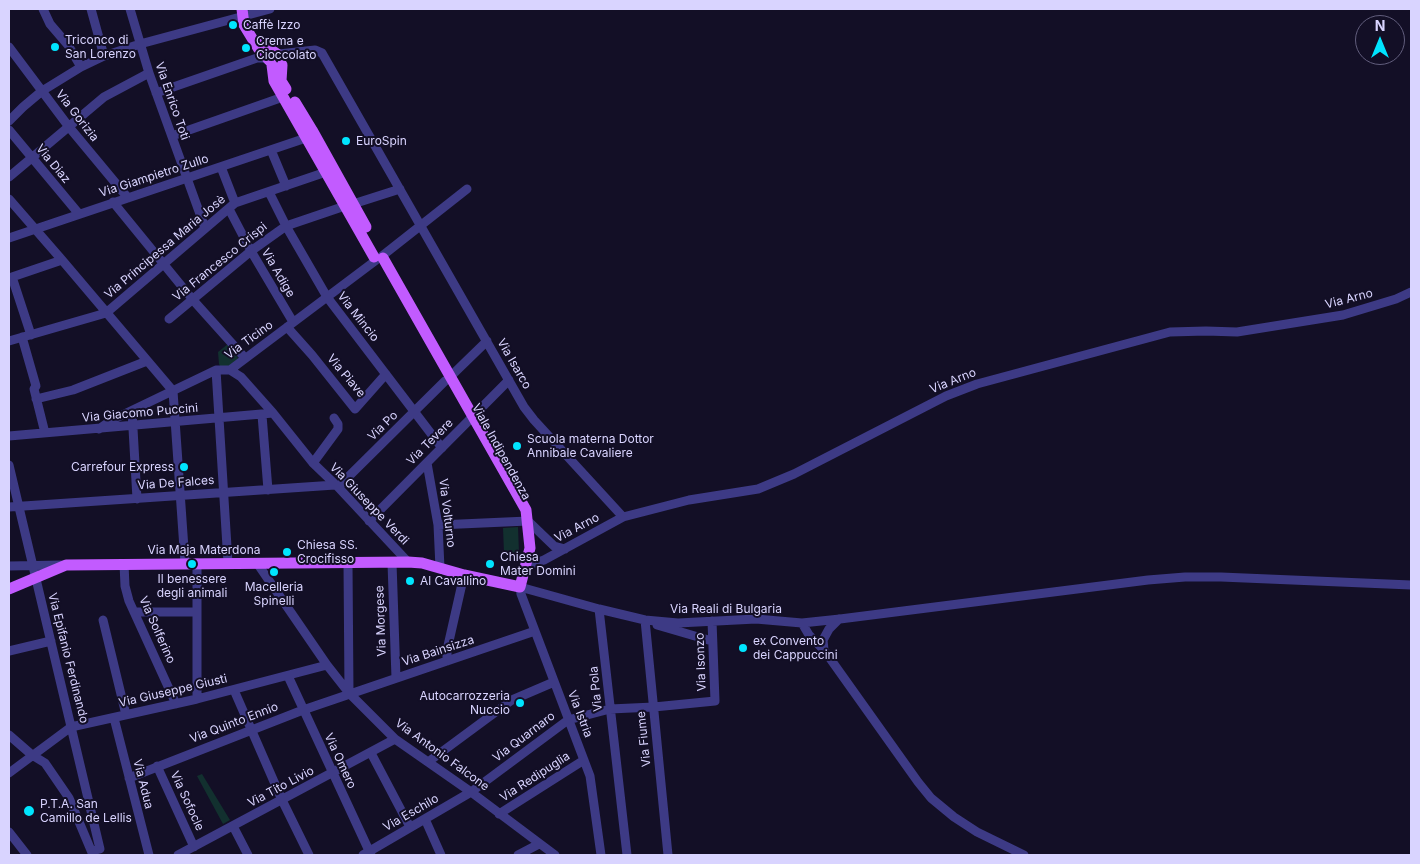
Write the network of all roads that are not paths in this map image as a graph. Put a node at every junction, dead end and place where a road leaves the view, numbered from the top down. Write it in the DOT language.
graph roads {
  1 [pos="43,9"];
  2 [pos="91,9"];
  3 [pos="130,9"];
  4 [pos="226,9"];
  5 [pos="270,9"];
  6 [pos="243,12"];
  7 [pos="229,19"];
  8 [pos="140,44"];
  9 [pos="9,47"];
  10 [pos="104,56"];
  11 [pos="276,61"];
  12 [pos="81,67"];
  13 [pos="149,73"];
  14 [pos="42,91"];
  15 [pos="156,94"];
  16 [pos="283,97"];
  17 [pos="9,121"];
  18 [pos="69,126"];
  19 [pos="9,130"];
  20 [pos="172,136"];
  21 [pos="306,138"];
  22 [pos="271,150"];
  23 [pos="31,158"];
  24 [pos="221,166"];
  25 [pos="326,172"];
  26 [pos="9,177"];
  27 [pos="187,178"];
  28 [pos="286,186"];
  29 [pos="400,189"];
  30 [pos="467,190"];
  31 [pos="269,192"];
  32 [pos="128,198"];
  33 [pos="9,199"];
  34 [pos="113,202"];
  35 [pos="349,205"];
  36 [pos="232,206"];
  37 [pos="79,214"];
  38 [pos="286,226"];
  39 [pos="421,226"];
  40 [pos="205,228"];
  41 [pos="35,230"];
  42 [pos="9,238"];
  43 [pos="251,250"];
  44 [pos="379,259"];
  45 [pos="62,260"];
  46 [pos="163,263"];
  47 [pos="1411,292"];
  48 [pos="326,297"];
  49 [pos="193,300"];
  50 [pos="106,313"];
  51 [pos="169,319"];
  52 [pos="290,325"];
  53 [pos="26,336"];
  54 [pos="9,341"];
  55 [pos="487,341"];
  56 [pos="245,358"];
  57 [pos="147,362"];
  58 [pos="216,370"];
  59 [pos="230,370"];
  60 [pos="386,374"];
  61 [pos="448,378"];
  62 [pos="509,380"];
  63 [pos="173,391"];
  64 [pos="36,399"];
  65 [pos="132,411"];
  66 [pos="415,412"];
  67 [pos="262,414"];
  68 [pos="273,414"];
  69 [pos="334,418"];
  70 [pos="219,419"];
  71 [pos="471,419"];
  72 [pos="176,422"];
  73 [pos="132,426"];
  74 [pos="99,429"];
  75 [pos="45,433"];
  76 [pos="9,436"];
  77 [pos="442,448"];
  78 [pos="427,463"];
  79 [pos="313,464"];
  80 [pos="9,466"];
  81 [pos="336,486"];
  82 [pos="268,490"];
  83 [pos="223,493"];
  84 [pos="181,495"];
  85 [pos="137,499"];
  86 [pos="19,506"];
  87 [pos="9,507"];
  88 [pos="623,518"];
  89 [pos="528,521"];
  90 [pos="369,522"];
  91 [pos="438,525"];
  92 [pos="564,549"];
  93 [pos="408,562"];
  94 [pos="191,563"];
  95 [pos="258,563"];
  96 [pos="392,563"];
  97 [pos="124,564"];
  98 [pos="228,564"];
  99 [pos="348,564"];
  100 [pos="66,565"];
  101 [pos="9,566"];
  102 [pos="32,566"];
  103 [pos="526,566"];
  104 [pos="440,568"];
  105 [pos="464,574"];
  106 [pos="35,579"];
  107 [pos="1411,585"];
  108 [pos="520,586"];
  109 [pos="9,589"];
  110 [pos="599,609"];
  111 [pos="134,612"];
  112 [pos="197,612"];
  113 [pos="840,619"];
  114 [pos="102,620"];
  115 [pos="647,620"];
  116 [pos="712,621"];
  117 [pos="814,622"];
  118 [pos="802,623"];
  119 [pos="535,631"];
  120 [pos="823,640"];
  121 [pos="51,641"];
  122 [pos="712,642"];
  123 [pos="824,650"];
  124 [pos="9,651"];
  125 [pos="447,661"];
  126 [pos="327,666"];
  127 [pos="288,676"];
  128 [pos="396,678"];
  129 [pos="554,682"];
  130 [pos="234,690"];
  131 [pos="349,694"];
  132 [pos="197,700"];
  133 [pos="715,701"];
  134 [pos="176,704"];
  135 [pos="654,707"];
  136 [pos="610,709"];
  137 [pos="302,710"];
  138 [pos="126,716"];
  139 [pos="114,718"];
  140 [pos="568,720"];
  141 [pos="71,727"];
  142 [pos="251,730"];
  143 [pos="9,738"];
  144 [pos="395,739"];
  145 [pos="371,753"];
  146 [pos="32,755"];
  147 [pos="584,760"];
  148 [pos="428,762"];
  149 [pos="157,766"];
  150 [pos="9,772"];
  151 [pos="332,774"];
  152 [pos="129,778"];
  153 [pos="472,792"];
  154 [pos="282,800"];
  155 [pos="500,814"];
  156 [pos="425,819"];
  157 [pos="233,826"];
  158 [pos="410,828"];
  159 [pos="9,832"];
  160 [pos="539,844"];
  161 [pos="186,852"];
  162 [pos="93,853"];
  163 [pos="368,854"];
  164 [pos="27,855"];
  165 [pos="149,855"];
  166 [pos="248,855"];
  167 [pos="309,855"];
  168 [pos="441,855"];
  169 [pos="518,855"];
  170 [pos="555,855"];
  171 [pos="601,855"];
  172 [pos="628,855"];
  173 [pos="668,855"];
  174 [pos="1024,855"];
  1 -- 12 [label="street"];
  2 -- 10 [label="street"];
  3 -- 8 [label="street, Via Enrico Toti"];
  4 -- 7 [label="street"];
  5 -- 6 [label="street"];
  6 -- 7 [label="street"];
  6 -- 11 [label="main road, Viale Indipendenza"];
  7 -- 8 [label="street"];
  8 -- 10 [label="street"];
  8 -- 13 [label="street, Via Enrico Toti"];
  9 -- 14 [label="street, Via Gorizia"];
  10 -- 12 [label="street"];
  11 -- 15 [label="street"];
  11 -- 16 [label="main road, Viale Indipendenza"];
  11 -- 29 [label="street, Via Isarco"];
  11 -- 35 [label="main road, Viale Indipendenza"];
  12 -- 14 [label="street"];
  13 -- 15 [label="street, Via Enrico Toti"];
  13 -- 18 [label="street"];
  14 -- 17 [label="street"];
  14 -- 18 [label="street, Via Gorizia"];
  15 -- 20 [label="street, Via Enrico Toti"];
  16 -- 20 [label="street"];
  16 -- 21 [label="main road, Viale Indipendenza"];
  18 -- 23 [label="street"];
  18 -- 32 [label="street, Via Gorizia"];
  19 -- 23 [label="street, Via Diaz"];
  20 -- 27 [label="street, Via Enrico Toti"];
  21 -- 22 [label="street, Via Giampietro Zullo"];
  21 -- 25 [label="main road, Viale Indipendenza"];
  22 -- 24 [label="street, Via Giampietro Zullo"];
  22 -- 28 [label="street"];
  23 -- 26 [label="street"];
  23 -- 37 [label="street, Via Diaz"];
  24 -- 27 [label="street, Via Giampietro Zullo"];
  24 -- 36 [label="street, Via Adige"];
  25 -- 28 [label="street, Via Principessa Maria Josè"];
  25 -- 35 [label="main road, Viale Indipendenza"];
  27 -- 32 [label="street, Via Giampietro Zullo"];
  27 -- 40 [label="street, Via Enrico Toti"];
  28 -- 31 [label="street, Via Principessa Maria Josè"];
  29 -- 35 [label="street, Via Francesco Crispi"];
  29 -- 39 [label="street, Via Isarco"];
  30 -- 39 [label="street, Via Ticino"];
  31 -- 36 [label="street, Via Principessa Maria Josè"];
  31 -- 38 [label="street, Via Mincio"];
  32 -- 34 [label="street, Via Giampietro Zullo"];
  33 -- 41 [label="street"];
  34 -- 37 [label="street, Via Giampietro Zullo"];
  34 -- 46 [label="street"];
  35 -- 38 [label="street, Via Francesco Crispi"];
  35 -- 44 [label="main road, Viale Indipendenza"];
  36 -- 40 [label="street, Via Principessa Maria Josè"];
  36 -- 43 [label="street, Via Adige"];
  37 -- 41 [label="street, Via Giampietro Zullo"];
  38 -- 43 [label="street, Via Francesco Crispi"];
  38 -- 48 [label="street, Via Mincio"];
  39 -- 44 [label="street, Via Ticino"];
  39 -- 55 [label="street, Via Isarco"];
  40 -- 46 [label="street, Via Principessa Maria Josè"];
  41 -- 42 [label="street, Via Giampietro Zullo"];
  41 -- 45 [label="street"];
  43 -- 49 [label="street, Via Francesco Crispi"];
  43 -- 52 [label="street, Via Adige"];
  44 -- 48 [label="street, Via Ticino"];
  44 -- 61 [label="main road, Viale Indipendenza"];
  45 -- 50 [label="street"];
  45 -- 53 [label="street"];
  46 -- 49 [label="street"];
  46 -- 50 [label="street, Via Principessa Maria Josè"];
  47 -- 88 [label="street, Via Arno"];
  48 -- 52 [label="street, Via Ticino"];
  48 -- 60 [label="street, Via Mincio"];
  49 -- 51 [label="street, Via Francesco Crispi"];
  49 -- 56 [label="street"];
  50 -- 53 [label="street"];
  50 -- 57 [label="street"];
  52 -- 56 [label="street, Via Ticino"];
  52 -- 60 [label="street, Via Piave"];
  53 -- 54 [label="street"];
  53 -- 64 [label="street"];
  55 -- 61 [label="street, Via Po"];
  55 -- 62 [label="street, Via Isarco"];
  56 -- 59 [label="street, Via Ticino"];
  57 -- 63 [label="street"];
  57 -- 64 [label="street"];
  58 -- 59 [label="street, Via Ticino"];
  58 -- 63 [label="street, Via Ticino"];
  58 -- 70 [label="street"];
  59 -- 68 [label="street, Via Giuseppe Verdi"];
  60 -- 66 [label="street, Via Mincio"];
  61 -- 66 [label="street, Via Po"];
  61 -- 71 [label="main road, Viale Indipendenza"];
  62 -- 71 [label="street, Via Tevere"];
  62 -- 88 [label="street, Via Isarco"];
  63 -- 65 [label="street, Via Ticino"];
  63 -- 72 [label="street"];
  64 -- 75 [label="street"];
  65 -- 73 [label="street"];
  65 -- 74 [label="street, Via Ticino"];
  66 -- 77 [label="street, Via Mincio"];
  66 -- 81 [label="street, Via Po"];
  67 -- 68 [label="street, Via Giacomo Puccini"];
  67 -- 70 [label="street, Via Giacomo Puccini"];
  67 -- 82 [label="street"];
  68 -- 79 [label="street, Via Giuseppe Verdi"];
  69 -- 79 [label="street, Via Giuseppe Verdi"];
  70 -- 72 [label="street, Via Giacomo Puccini"];
  70 -- 83 [label="street"];
  71 -- 77 [label="street, Via Tevere"];
  71 -- 89 [label="main road, Viale Indipendenza"];
  72 -- 73 [label="street, Via Giacomo Puccini"];
  72 -- 84 [label="street"];
  73 -- 74 [label="street, Via Giacomo Puccini"];
  73 -- 85 [label="street"];
  74 -- 75 [label="street, Via Giacomo Puccini"];
  75 -- 76 [label="street, Via Giacomo Puccini"];
  77 -- 78 [label="street, Via Tevere"];
  78 -- 90 [label="street, Via Tevere"];
  78 -- 91 [label="street, Via Volturno"];
  79 -- 81 [label="street, Via Giuseppe Verdi"];
  80 -- 86 [label="street, Via Epifanio Ferdinando"];
  81 -- 82 [label="street, Via De Falces"];
  81 -- 90 [label="street, Via Giuseppe Verdi"];
  82 -- 83 [label="street, Via De Falces"];
  83 -- 84 [label="street, Via De Falces"];
  83 -- 98 [label="street"];
  84 -- 85 [label="street, Via De Falces"];
  84 -- 94 [label="street"];
  85 -- 86 [label="street, Via De Falces"];
  86 -- 87 [label="street, Via De Falces"];
  86 -- 102 [label="street, Via Epifanio Ferdinando"];
  88 -- 92 [label="street, Via Arno"];
  89 -- 91 [label="street"];
  89 -- 92 [label="street"];
  89 -- 103 [label="main road, Viale Indipendenza"];
  90 -- 93 [label="street, Via Giuseppe Verdi"];
  91 -- 104 [label="street, Via Volturno"];
  92 -- 103 [label="street, Via Arno"];
  93 -- 96 [label="main road, Via Maja Materdona"];
  93 -- 104 [label="main road, Via Maja Materdona"];
  94 -- 97 [label="main road, Via Maja Materdona"];
  94 -- 98 [label="main road, Via Maja Materdona"];
  94 -- 112 [label="street"];
  95 -- 98 [label="main road, Via Maja Materdona"];
  95 -- 99 [label="main road, Via Maja Materdona"];
  95 -- 126 [label="street, Via Antonio Falcone"];
  96 -- 99 [label="main road, Via Maja Materdona"];
  96 -- 128 [label="street, Via Morgese"];
  97 -- 100 [label="main road, Via Maja Materdona"];
  97 -- 111 [label="street, Via Solferino"];
  99 -- 131 [label="street"];
  100 -- 102 [label="street, Via Maja Materdona"];
  100 -- 106 [label="main road, Via Maja Materdona"];
  101 -- 102 [label="street, Via Maja Materdona"];
  102 -- 106 [label="street, Via Epifanio Ferdinando"];
  103 -- 108 [label="main road, Viale Indipendenza"];
  104 -- 105 [label="main road, Via Maja Materdona"];
  105 -- 108 [label="main road, Via Maja Materdona"];
  105 -- 125 [label="street"];
  106 -- 109 [label="main road, Via Maja Materdona"];
  106 -- 121 [label="street, Via Epifanio Ferdinando"];
  107 -- 113 [label="street, Via Reali di Bulgaria"];
  108 -- 110 [label="street, Via Reali di Bulgaria"];
  108 -- 119 [label="street, Via Istria"];
  110 -- 115 [label="street, Via Reali di Bulgaria"];
  110 -- 136 [label="street, Via Pola"];
  111 -- 112 [label="street"];
  111 -- 134 [label="street, Via Solferino"];
  112 -- 132 [label="street"];
  113 -- 117 [label="street, Via Reali di Bulgaria"];
  113 -- 120 [label="street"];
  114 -- 138 [label="street"];
  115 -- 116 [label="street, Via Reali di Bulgaria"];
  115 -- 122 [label="street, Via Reali di Bulgaria"];
  115 -- 135 [label="street, Via Fiume"];
  116 -- 118 [label="street, Via Reali di Bulgaria"];
  116 -- 122 [label="street, Via Isonzo"];
  117 -- 118 [label="street, Via Reali di Bulgaria"];
  117 -- 120 [label="street"];
  118 -- 123 [label="street"];
  119 -- 125 [label="street, Via Bainsizza"];
  119 -- 129 [label="street, Via Istria"];
  120 -- 123 [label="street"];
  121 -- 124 [label="street"];
  121 -- 141 [label="street, Via Epifanio Ferdinando"];
  122 -- 133 [label="street, Via Isonzo"];
  123 -- 174 [label="street"];
  125 -- 128 [label="street, Via Bainsizza"];
  126 -- 127 [label="street, Via Giuseppe Giusti"];
  126 -- 131 [label="street, Via Antonio Falcone"];
  127 -- 130 [label="street, Via Giuseppe Giusti"];
  127 -- 137 [label="street, Via Omero"];
  128 -- 131 [label="street, Via Bainsizza"];
  129 -- 140 [label="street, Via Istria"];
  129 -- 148 [label="street"];
  130 -- 132 [label="street, Via Giuseppe Giusti"];
  130 -- 142 [label="street"];
  131 -- 137 [label="street, Via Quinto Ennio"];
  131 -- 144 [label="street, Via Antonio Falcone"];
  132 -- 134 [label="street, Via Giuseppe Giusti"];
  133 -- 135 [label="street, Via Quarnaro"];
  134 -- 138 [label="street, Via Giuseppe Giusti"];
  135 -- 136 [label="street, Via Quarnaro"];
  135 -- 173 [label="street, Via Fiume"];
  136 -- 140 [label="street, Via Quarnaro"];
  136 -- 172 [label="street, Via Pola"];
  137 -- 142 [label="street, Via Quinto Ennio"];
  137 -- 151 [label="street, Via Omero"];
  138 -- 139 [label="street, Via Giuseppe Giusti"];
  139 -- 141 [label="street, Via Giuseppe Giusti"];
  139 -- 152 [label="street, Via Adua"];
  140 -- 147 [label="street, Via Istria"];
  140 -- 153 [label="street, Via Quarnaro"];
  141 -- 146 [label="street, Via Giuseppe Giusti"];
  141 -- 162 [label="street, Via Epifanio Ferdinando"];
  142 -- 149 [label="street, Via Quinto Ennio"];
  142 -- 154 [label="street"];
  143 -- 146 [label="street"];
  144 -- 145 [label="street, Via Tito Livio"];
  144 -- 148 [label="street, Via Antonio Falcone"];
  145 -- 151 [label="street, Via Tito Livio"];
  145 -- 158 [label="street"];
  146 -- 150 [label="street, Via Giuseppe Giusti"];
  146 -- 162 [label="street"];
  147 -- 155 [label="street, Via Redipuglia"];
  147 -- 171 [label="street, Via Istria"];
  148 -- 153 [label="street, Via Antonio Falcone"];
  149 -- 152 [label="street, Via Quinto Ennio"];
  149 -- 161 [label="street, Via Sofocle"];
  151 -- 154 [label="street, Via Tito Livio"];
  151 -- 163 [label="street, Via Omero"];
  152 -- 165 [label="street, Via Adua"];
  153 -- 155 [label="street, Via Antonio Falcone"];
  153 -- 156 [label="street, Via Eschilo"];
  154 -- 157 [label="street, Via Tito Livio"];
  154 -- 167 [label="street"];
  155 -- 160 [label="street, Via Antonio Falcone"];
  156 -- 158 [label="street, Via Eschilo"];
  156 -- 168 [label="street"];
  157 -- 161 [label="street, Via Tito Livio"];
  157 -- 166 [label="street"];
  158 -- 163 [label="street, Via Eschilo"];
  159 -- 164 [label="street"];
  160 -- 169 [label="street"];
  160 -- 170 [label="street, Via Antonio Falcone"];
}
